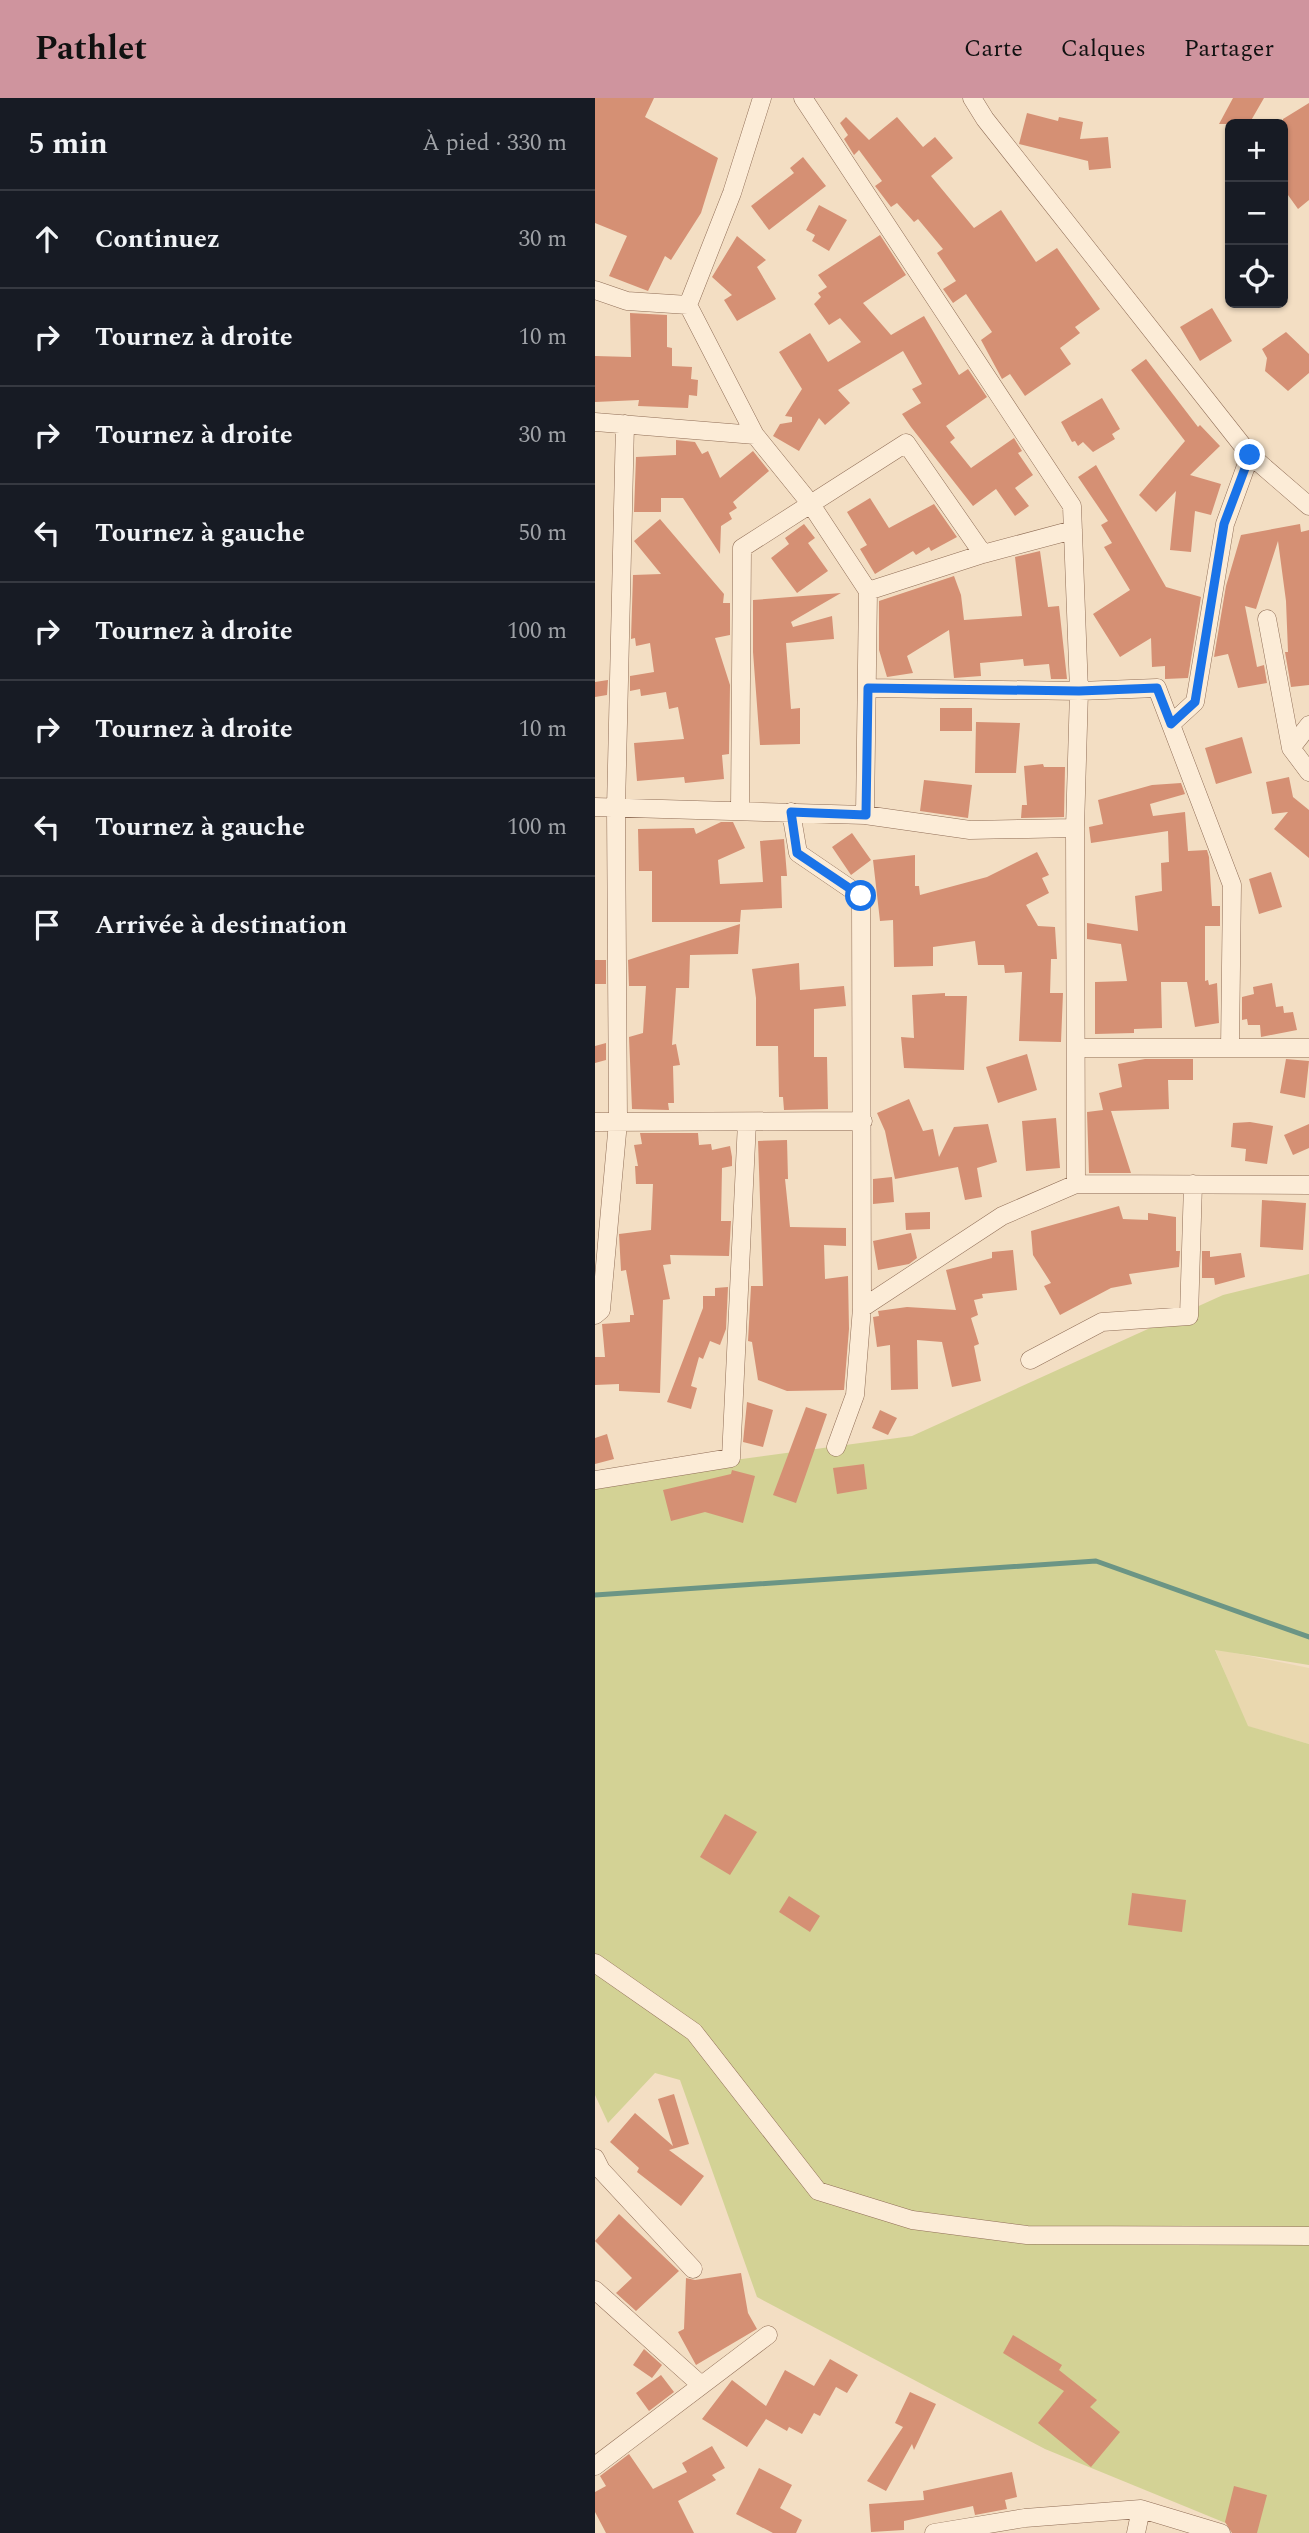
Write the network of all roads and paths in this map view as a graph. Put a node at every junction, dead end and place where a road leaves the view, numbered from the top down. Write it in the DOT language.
graph roads {
  1 [pos="762,98"];
  2 [pos="803,98"];
  3 [pos="972,98"];
  4 [pos="595,290"];
  5 [pos="688,305"];
  6 [pos="595,422"];
  7 [pos="625,424"];
  8 [pos="755,435"];
  9 [pos="1250,455"];
  10 [pos="810,503"];
  11 [pos="1309,506"];
  12 [pos="1073,530"];
  13 [pos="983,554"];
  14 [pos="868,591"];
  15 [pos="1267,619"];
  16 [pos="868,688"];
  17 [pos="1079,691"];
  18 [pos="1171,724"];
  19 [pos="1309,725"];
  20 [pos="1291,748"];
  21 [pos="1309,772"];
  22 [pos="595,807"];
  23 [pos="616,808"];
  24 [pos="740,810"];
  25 [pos="791,812"];
  26 [pos="866,815"];
  27 [pos="1075,828"];
  28 [pos="1077,1048"];
  29 [pos="1230,1048"];
  30 [pos="1309,1048"];
  31 [pos="863,1121"];
  32 [pos="595,1122"];
  33 [pos="618,1122"];
  34 [pos="747,1122"];
  35 [pos="1076,1184"];
  36 [pos="1193,1185"];
  37 [pos="1309,1185"];
  38 [pos="862,1308"];
  39 [pos="595,1314"];
  40 [pos="1030,1360"];
  41 [pos="836,1447"];
  42 [pos="595,1480"];
  43 [pos="595,1963"];
  44 [pos="595,2158"];
  45 [pos="1309,2236"];
  46 [pos="694,2269"];
  47 [pos="595,2290"];
  48 [pos="768,2335"];
  49 [pos="701,2385"];
  50 [pos="595,2466"];
  51 [pos="1141,2509"];
  52 [pos="934,2533"];
  53 [pos="1136,2533"];
  54 [pos="1221,2533"];
  1 -- 5 [label="street"];
  2 -- 12 [label="street"];
  3 -- 9 [label="street"];
  4 -- 5 [label="street"];
  5 -- 8 [label="street"];
  6 -- 7 [label="street"];
  7 -- 8 [label="street"];
  7 -- 23 [label="street"];
  8 -- 10 [label="street"];
  9 -- 11 [label="street"];
  9 -- 18 [label="street"];
  10 -- 13 [label="street"];
  10 -- 14 [label="street"];
  10 -- 24 [label="street"];
  12 -- 13 [label="street"];
  12 -- 17 [label="street"];
  13 -- 14 [label="street"];
  14 -- 16 [label="street"];
  15 -- 20 [label="street"];
  16 -- 17 [label="street"];
  16 -- 26 [label="street"];
  17 -- 18 [label="street"];
  17 -- 27 [label="street"];
  18 -- 29 [label="street"];
  19 -- 20 [label="street"];
  20 -- 21 [label="street"];
  22 -- 23 [label="street"];
  23 -- 24 [label="street"];
  23 -- 33 [label="street"];
  24 -- 25 [label="street"];
  25 -- 26 [label="street"];
  25 -- 31 [label="street"];
  26 -- 27 [label="street"];
  27 -- 28 [label="street"];
  28 -- 29 [label="street"];
  28 -- 35 [label="street"];
  29 -- 30 [label="street"];
  31 -- 34 [label="street"];
  31 -- 38 [label="street"];
  32 -- 33 [label="street"];
  33 -- 34 [label="street"];
  33 -- 39 [label="street"];
  34 -- 42 [label="street"];
  35 -- 36 [label="street"];
  35 -- 38 [label="street"];
  36 -- 37 [label="street"];
  36 -- 40 [label="street"];
  38 -- 41 [label="street"];
  43 -- 45 [label="street"];
  44 -- 46 [label="street"];
  47 -- 49 [label="street"];
  48 -- 49 [label="street"];
  49 -- 50 [label="street"];
  51 -- 52 [label="street"];
  51 -- 53 [label="street"];
  51 -- 54 [label="street"];
}
